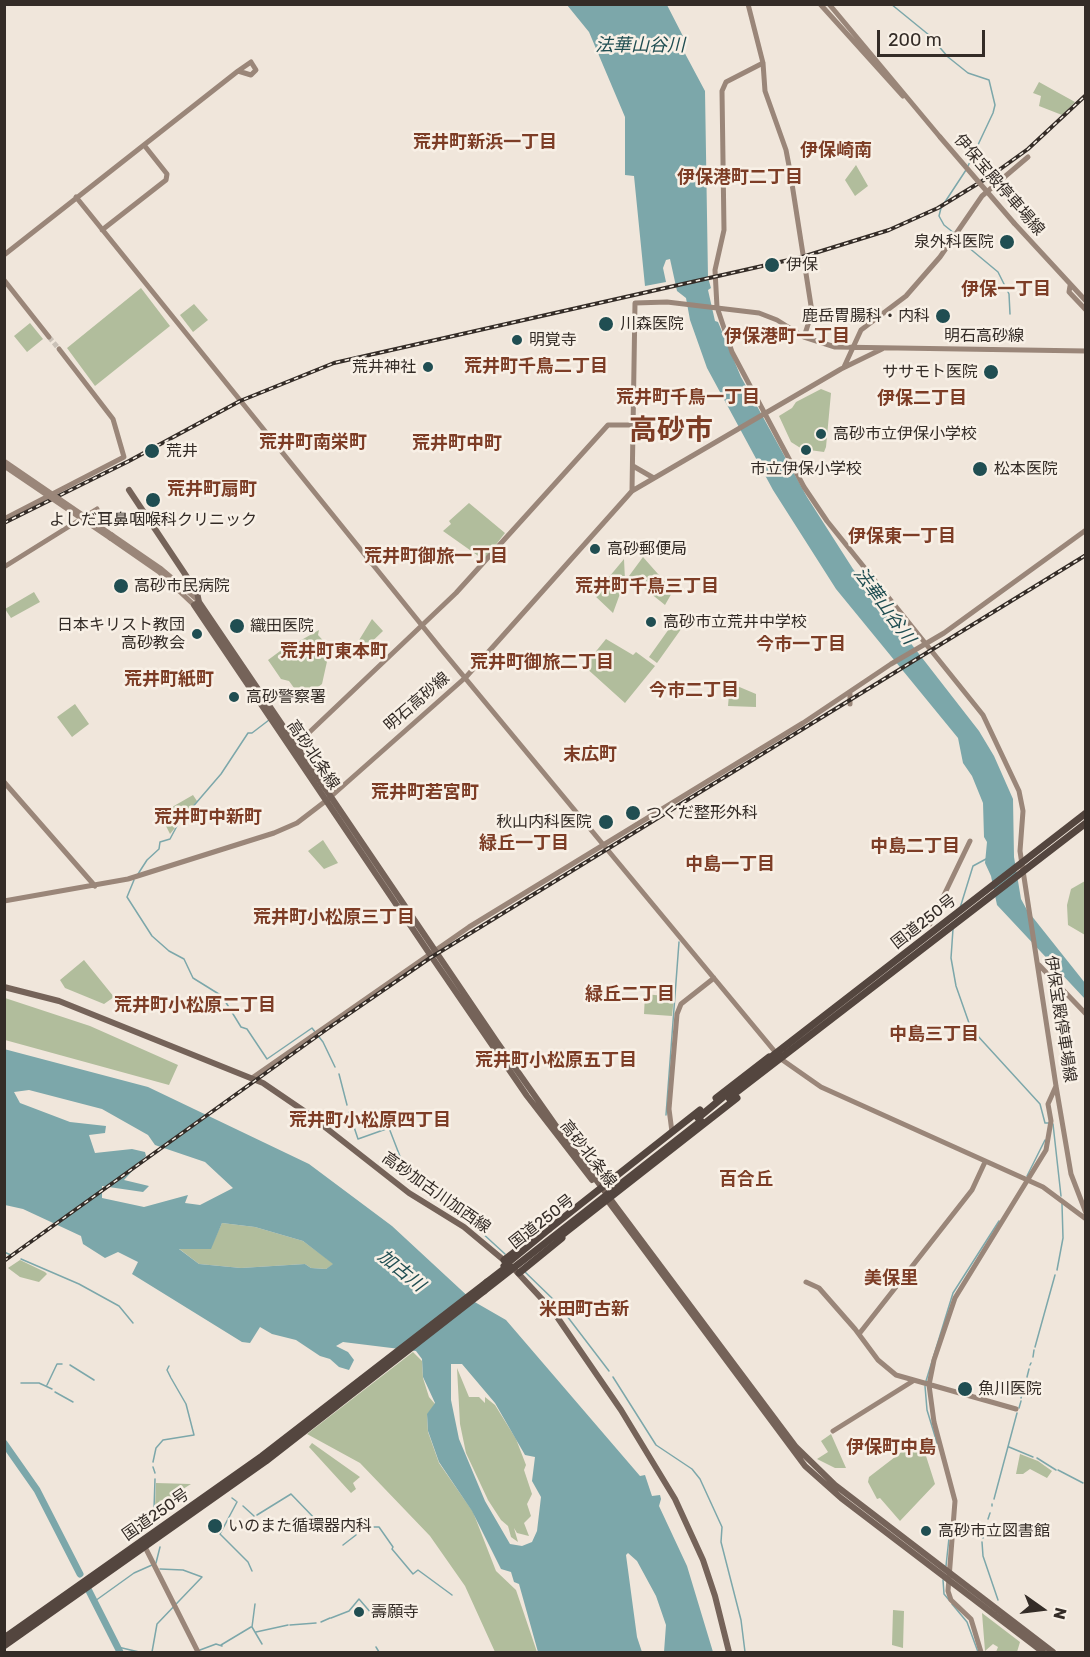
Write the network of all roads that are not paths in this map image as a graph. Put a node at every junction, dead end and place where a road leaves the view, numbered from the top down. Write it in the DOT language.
graph roads {
  1 [pos="748,4"];
  2 [pos="820,4"];
  3 [pos="829,4"];
  4 [pos="763,63"];
  5 [pos="238,71"];
  6 [pos="908,101"];
  7 [pos="144,145"];
  8 [pos="1028,157"];
  9 [pos="76,197"];
  10 [pos="102,230"];
  11 [pos="4,255"];
  12 [pos="4,280"];
  13 [pos="1070,286"];
  14 [pos="1086,301"];
  15 [pos="717,307"];
  16 [pos="1086,310"];
  17 [pos="49,337"];
  18 [pos="804,337"];
  19 [pos="852,347"];
  20 [pos="860,348"];
  21 [pos="58,349"];
  22 [pos="882,349"];
  23 [pos="1086,351"];
  24 [pos="847,362"];
  25 [pos="841,369"];
  26 [pos="764,414"];
  27 [pos="633,425"];
  28 [pos="4,461"];
  29 [pos="4,466"];
  30 [pos="633,466"];
  31 [pos="652,477"];
  32 [pos="129,490"];
  33 [pos="632,491"];
  34 [pos="97,509"];
  35 [pos="4,519"];
  36 [pos="1086,530"];
  37 [pos="111,537"];
  38 [pos="4,567"];
  39 [pos="197,603"];
  40 [pos="422,625"];
  41 [pos="926,644"];
  42 [pos="466,678"];
  43 [pos="850,694"];
  44 [pos="850,704"];
  45 [pos="297,744"];
  46 [pos="4,782"];
  47 [pos="329,798"];
  48 [pos="1086,813"];
  49 [pos="1086,822"];
  50 [pos="970,841"];
  51 [pos="604,844"];
  52 [pos="1019,864"];
  53 [pos="1021,873"];
  54 [pos="95,886"];
  55 [pos="989,893"];
  56 [pos="4,902"];
  57 [pos="930,924"];
  58 [pos="432,951"];
  59 [pos="1038,963"];
  60 [pos="714,978"];
  61 [pos="4,987"];
  62 [pos="1086,1014"];
  63 [pos="779,1056"];
  64 [pos="252,1078"];
  65 [pos="1056,1086"];
  66 [pos="699,1119"];
  67 [pos="672,1132"];
  68 [pos="985,1162"];
  69 [pos="1029,1181"];
  70 [pos="599,1190"];
  71 [pos="607,1201"];
  72 [pos="1086,1213"];
  73 [pos="1086,1219"];
  74 [pos="504,1260"];
  75 [pos="519,1273"];
  76 [pos="487,1282"];
  77 [pos="806,1282"];
  78 [pos="484,1291"];
  79 [pos="859,1334"];
  80 [pos="912,1381"];
  81 [pos="928,1385"];
  82 [pos="1016,1409"];
  83 [pos="833,1431"];
  84 [pos="264,1459"];
  85 [pos="220,1481"];
  86 [pos="231,1492"];
  87 [pos="172,1525"];
  88 [pos="144,1544"];
  89 [pos="949,1573"];
  90 [pos="949,1581"];
  91 [pos="86,1585"];
  92 [pos="4,1638"];
  93 [pos="4,1646"];
  94 [pos="198,1653"];
  95 [pos="729,1653"];
  96 [pos="981,1653"];
  97 [pos="1043,1653"];
  98 [pos="1053,1653"];
  1 -- 4 [label="street"];
  2 -- 6 [label="street, 伊保宝殿停車場線"];
  3 -- 6 [label="street, 伊保宝殿停車場線"];
  4 -- 15 [label="street, 伊保宝殿停車場線"];
  4 -- 18 [label="street"];
  5 -- 5 [label="street"];
  5 -- 7 [label="street"];
  6 -- 13 [label="street, 伊保宝殿停車場線, bridge"];
  7 -- 9 [label="street"];
  7 -- 10 [label="street"];
  8 -- 19 [label="street"];
  9 -- 10 [label="street"];
  9 -- 11 [label="street"];
  10 -- 40 [label="street"];
  12 -- 17 [label="street"];
  13 -- 14 [label="street, 伊保宝殿停車場線"];
  13 -- 16 [label="street, 伊保宝殿停車場線"];
  15 -- 18 [label="street"];
  15 -- 26 [label="street, 伊保宝殿停車場線"];
  15 -- 27 [label="street"];
  18 -- 19 [label="street"];
  19 -- 20 [label="street, 明石高砂線"];
  19 -- 24 [label="street, 明石高砂線"];
  20 -- 22 [label="street, 明石高砂線"];
  20 -- 24 [label="street, 明石高砂線"];
  21 -- 35 [label="street"];
  22 -- 23 [label="street, 明石高砂線"];
  22 -- 25 [label="street, 明石高砂線"];
  24 -- 25 [label="street, 明石高砂線"];
  25 -- 26 [label="street, 明石高砂線"];
  26 -- 31 [label="street, 明石高砂線"];
  26 -- 41 [label="street, 伊保宝殿停車場線"];
  27 -- 30 [label="street"];
  27 -- 40 [label="street"];
  28 -- 37 [label="street, bridge"];
  29 -- 37 [label="street, bridge"];
  30 -- 31 [label="street"];
  30 -- 33 [label="street"];
  31 -- 33 [label="street, 明石高砂線"];
  32 -- 39 [label="main road, 高砂北条線"];
  33 -- 42 [label="street, 明石高砂線"];
  34 -- 38 [label="street"];
  36 -- 41 [label="street"];
  37 -- 39 [label="street"];
  39 -- 45 [label="main road, 高砂北条線"];
  39 -- 47 [label="main road, 高砂北条線"];
  40 -- 42 [label="street"];
  40 -- 45 [label="street"];
  41 -- 51 [label="street"];
  41 -- 52 [label="street, 伊保宝殿停車場線"];
  42 -- 47 [label="street, 明石高砂線"];
  42 -- 51 [label="street"];
  43 -- 44 [label="street"];
  45 -- 47 [label="main road, 高砂北条線"];
  46 -- 54 [label="street"];
  47 -- 54 [label="street, 明石高砂線"];
  47 -- 58 [label="main road, 高砂北条線"];
  48 -- 52 [label="highway, 国道250号"];
  49 -- 53 [label="highway, 国道250号"];
  50 -- 57 [label="street"];
  51 -- 58 [label="street"];
  51 -- 60 [label="street"];
  52 -- 53 [label="street, 伊保宝殿停車場線"];
  52 -- 55 [label="highway, 国道250号"];
  53 -- 55 [label="highway, 国道250号"];
  53 -- 59 [label="street, 伊保宝殿停車場線"];
  54 -- 56 [label="street, 明石高砂線"];
  55 -- 63 [label="highway, 国道250号"];
  58 -- 64 [label="street"];
  58 -- 70 [label="main road, 高砂北条線"];
  59 -- 62 [label="street"];
  59 -- 65 [label="street, 伊保宝殿停車場線"];
  60 -- 63 [label="street"];
  60 -- 67 [label="street"];
  61 -- 64 [label="main road, 高砂加古川加西線"];
  63 -- 66 [label="highway, 国道250号"];
  63 -- 67 [label="highway"];
  63 -- 68 [label="street"];
  63 -- 71 [label="highway"];
  64 -- 74 [label="main road, 高砂加古川加西線"];
  65 -- 69 [label="street"];
  65 -- 72 [label="street, 伊保宝殿停車場線"];
  66 -- 76 [label="highway, 国道250号, bridge"];
  66 -- 78 [label="highway, 国道250号, bridge"];
  67 -- 70 [label="highway"];
  68 -- 69 [label="street"];
  68 -- 79 [label="street"];
  69 -- 73 [label="street"];
  69 -- 81 [label="street"];
  70 -- 71 [label="main road, 高砂北条線"];
  70 -- 74 [label="highway"];
  70 -- 76 [label="highway, bridge"];
  71 -- 75 [label="highway"];
  71 -- 78 [label="highway, bridge"];
  71 -- 89 [label="main road, 高砂北条線"];
  71 -- 90 [label="main road, 高砂北条線"];
  74 -- 75 [label="main road, 高砂加古川加西線"];
  75 -- 95 [label="main road, 高砂加古川加西線"];
  76 -- 84 [label="highway, 国道250号"];
  77 -- 79 [label="street"];
  78 -- 84 [label="highway, 国道250号"];
  79 -- 80 [label="street"];
  80 -- 81 [label="street"];
  80 -- 83 [label="street"];
  81 -- 82 [label="street"];
  81 -- 89 [label="street"];
  84 -- 87 [label="highway, 国道250号"];
  85 -- 87 [label="highway"];
  86 -- 87 [label="highway"];
  87 -- 88 [label="highway, 国道250号"];
  88 -- 91 [label="highway, 国道250号"];
  88 -- 94 [label="street"];
  89 -- 90 [label="street"];
  89 -- 98 [label="main road, 高砂北条線"];
  90 -- 96 [label="street"];
  90 -- 97 [label="main road, 高砂北条線"];
  91 -- 92 [label="highway, 国道250号"];
  91 -- 93 [label="highway, 国道250号"];
}
